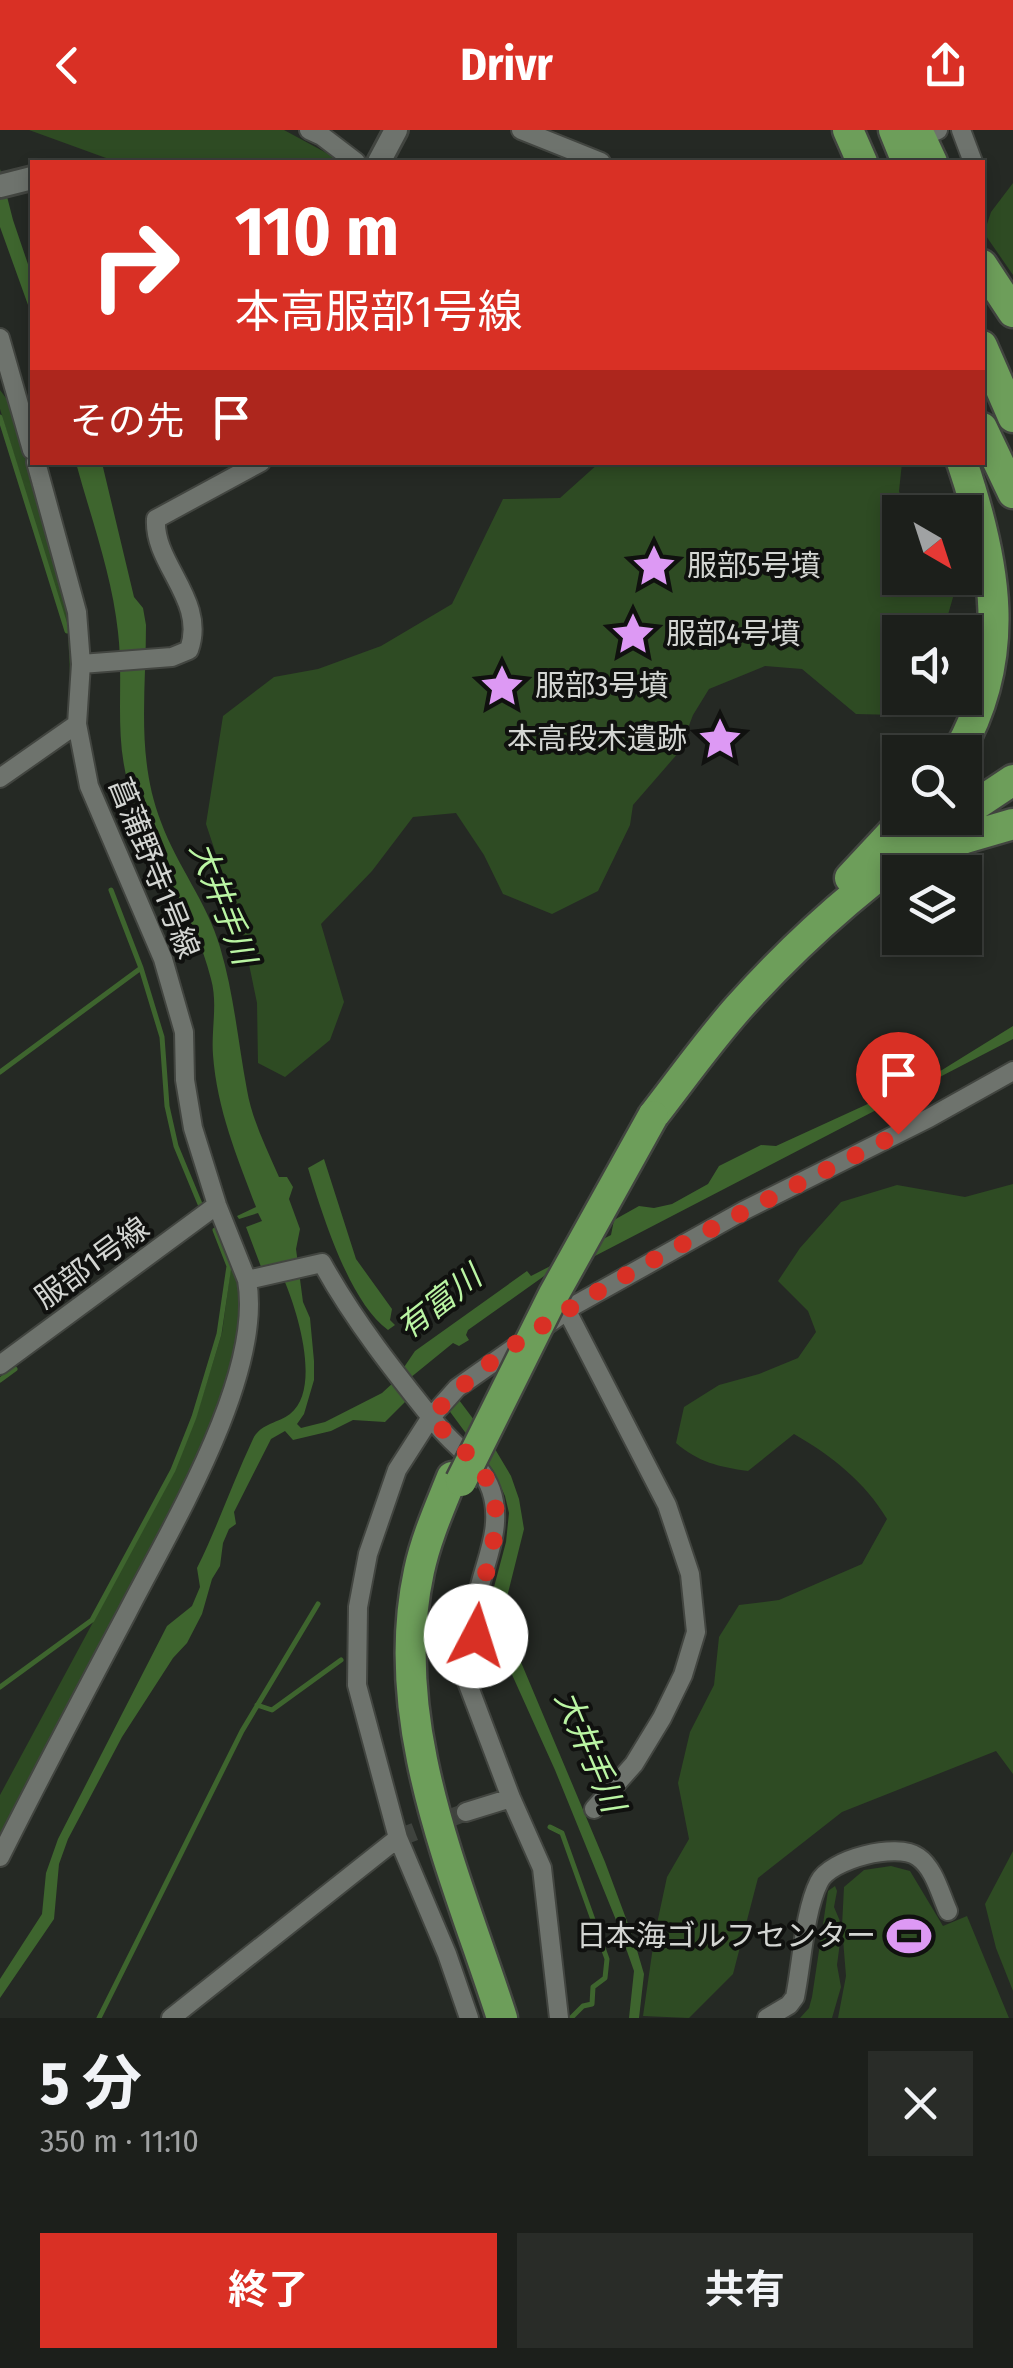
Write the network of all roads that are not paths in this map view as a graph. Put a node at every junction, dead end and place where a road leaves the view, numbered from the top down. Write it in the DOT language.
graph roads {
  1 [pos="309,130"];
  2 [pos="396,130"];
  3 [pos="520,130"];
  4 [pos="835,130"];
  5 [pos="848,130"];
  6 [pos="894,130"];
  7 [pos="917,130"];
  8 [pos="961,130"];
  9 [pos="353,160"];
  10 [pos="380,160"];
  11 [pos="596,160"];
  12 [pos="844,160"];
  13 [pos="861,160"];
  14 [pos="907,160"];
  15 [pos="931,160"];
  16 [pos="973,160"];
  17 [pos="30,178"];
  18 [pos="0,186"];
  19 [pos="985,270"];
  20 [pos="1013,312"];
  21 [pos="0,338"];
  22 [pos="985,353"];
  23 [pos="1013,417"];
  24 [pos="985,434"];
  25 [pos="30,443"];
  26 [pos="37,465"];
  27 [pos="256,465"];
  28 [pos="963,465"];
  29 [pos="1013,493"];
  30 [pos="89,664"];
  31 [pos="77,724"];
  32 [pos="966,735"];
  33 [pos="1013,764"];
  34 [pos="0,778"];
  35 [pos="1013,780"];
  36 [pos="982,783"];
  37 [pos="982,801"];
  38 [pos="1013,824"];
  39 [pos="891,835"];
  40 [pos="905,835"];
  41 [pos="932,835"];
  42 [pos="868,860"];
  43 [pos="816,928"];
  44 [pos="1013,1072"];
  45 [pos="648,1114"];
  46 [pos="217,1205"];
  47 [pos="251,1279"];
  48 [pos="568,1310"];
  49 [pos="0,1365"];
  50 [pos="428,1412"];
  51 [pos="457,1479"];
  52 [pos="510,1798"];
  53 [pos="594,1809"];
  54 [pos="466,1812"];
  55 [pos="398,1838"];
  56 [pos="0,1858"];
  57 [pos="948,1911"];
  58 [pos="171,2018"];
  59 [pos="469,2018"];
  60 [pos="502,2018"];
  61 [pos="511,2018"];
  62 [pos="559,2018"];
  63 [pos="767,2018"];
  1 -- 9 [label="street"];
  2 -- 10 [label="street"];
  3 -- 11 [label="street"];
  4 -- 12 [label="highway"];
  5 -- 13 [label="highway"];
  6 -- 14 [label="highway"];
  7 -- 15 [label="highway"];
  8 -- 16 [label="street"];
  17 -- 18 [label="street"];
  19 -- 20 [label="highway"];
  21 -- 25 [label="street"];
  22 -- 23 [label="highway"];
  24 -- 29 [label="highway"];
  26 -- 30 [label="street, 菖蒲野寺1号線"];
  27 -- 30 [label="street"];
  28 -- 32 [label="highway"];
  30 -- 31 [label="street, 菖蒲野寺1号線"];
  31 -- 34 [label="street"];
  31 -- 46 [label="street, 菖蒲野寺1号線"];
  33 -- 36 [label="highway"];
  35 -- 37 [label="highway"];
  38 -- 43 [label="highway"];
  39 -- 42 [label="highway"];
  40 -- 42 [label="highway"];
  41 -- 43 [label="highway"];
  42 -- 45 [label="highway"];
  43 -- 45 [label="highway"];
  44 -- 48 [label="street"];
  45 -- 51 [label="highway, bridge"];
  46 -- 47 [label="street, 菖蒲野寺1号線"];
  46 -- 49 [label="street, 服部1号線"];
  47 -- 50 [label="street"];
  47 -- 56 [label="street"];
  48 -- 50 [label="street"];
  48 -- 53 [label="street"];
  50 -- 52 [label="street"];
  50 -- 55 [label="street"];
  51 -- 60 [label="highway"];
  51 -- 61 [label="highway"];
  52 -- 54 [label="street"];
  52 -- 62 [label="street"];
  55 -- 58 [label="street"];
  55 -- 59 [label="street"];
  57 -- 63 [label="street"];
}
